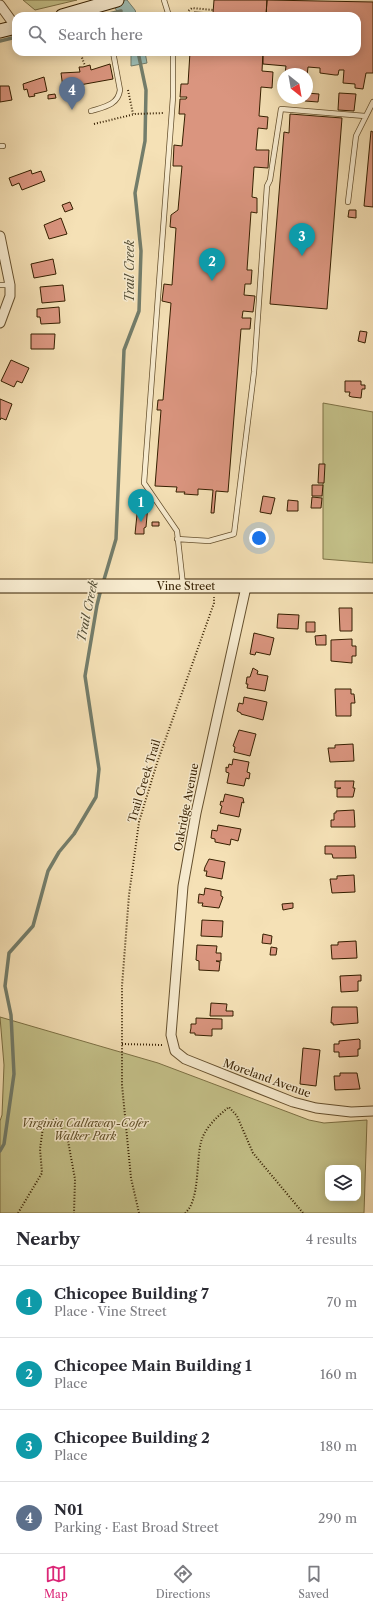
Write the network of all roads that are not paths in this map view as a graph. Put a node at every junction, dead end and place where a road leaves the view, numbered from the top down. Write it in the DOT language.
graph roads {
  1 [pos="117,0"];
  2 [pos="164,0"];
  3 [pos="0,5"];
  4 [pos="74,12"];
  5 [pos="168,12"];
  6 [pos="12,22"];
  7 [pos="12,28"];
  8 [pos="0,32"];
  9 [pos="114,56"];
  10 [pos="173,56"];
  11 [pos="373,102"];
  12 [pos="91,111"];
  13 [pos="365,116"];
  14 [pos="348,202"];
  15 [pos="0,236"];
  16 [pos="0,285"];
  17 [pos="10,285"];
  18 [pos="0,323"];
  19 [pos="178,539"];
  20 [pos="0,586"];
  21 [pos="184,586"];
  22 [pos="246,586"];
  23 [pos="373,586"];
  24 [pos="170,1035"];
  25 [pos="373,1111"];
  1 -- 4 [label="street"];
  2 -- 5 [label="lane"];
  3 -- 6 [label="street"];
  7 -- 8 [label="street"];
  9 -- 12 [label="lane"];
  10 -- 19 [label="lane"];
  11 -- 13 [label="lane"];
  13 -- 14 [label="lane"];
  13 -- 19 [label="lane"];
  15 -- 17 [label="street"];
  16 -- 17 [label="lane"];
  17 -- 18 [label="street"];
  19 -- 21 [label="lane"];
  20 -- 21 [label="street, Vine Street"];
  21 -- 22 [label="street, Vine Street"];
  22 -- 23 [label="street, Vine Street"];
  22 -- 24 [label="street, Oakridge Avenue"];
  24 -- 25 [label="street, Moreland Avenue"];
}
